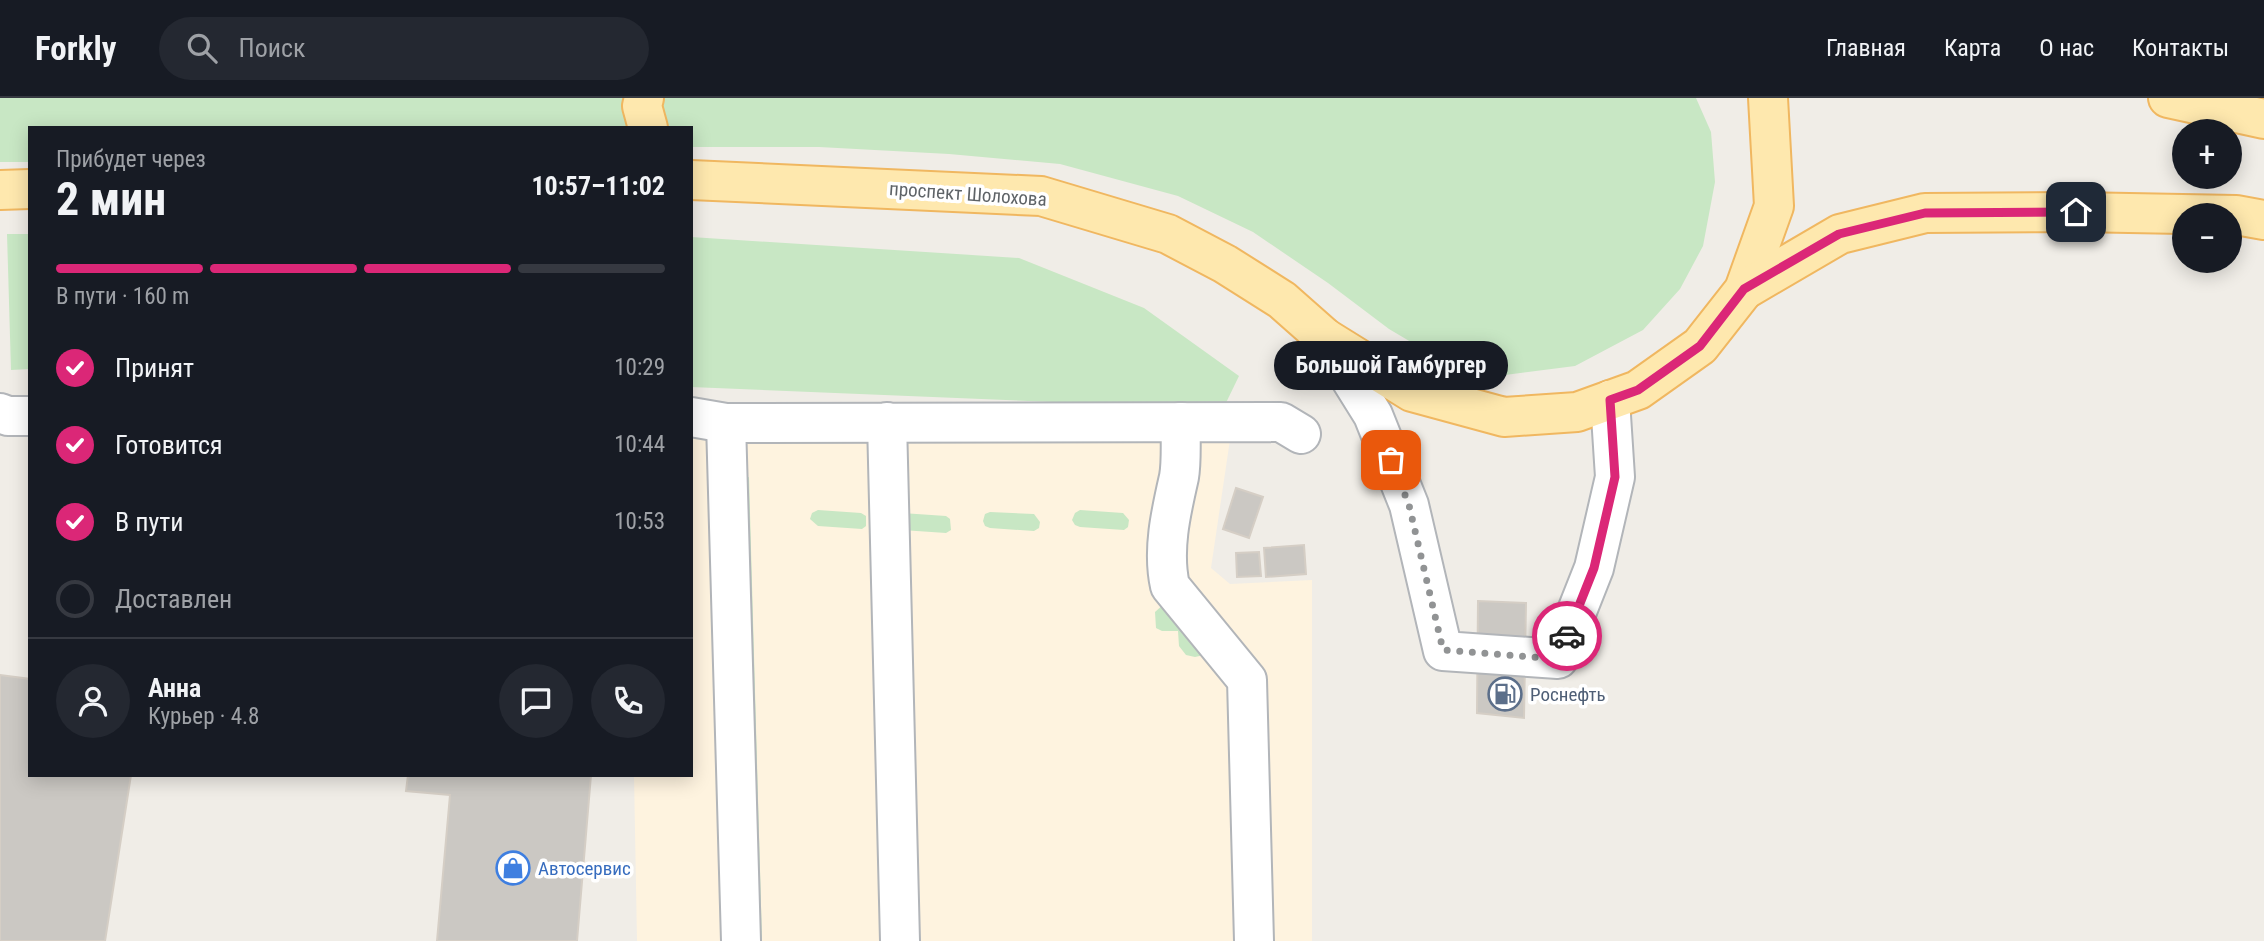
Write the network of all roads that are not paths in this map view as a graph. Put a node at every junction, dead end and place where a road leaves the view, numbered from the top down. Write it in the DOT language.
graph roads {
  1 [pos="644,98"];
  2 [pos="1768,98"];
  3 [pos="2168,98"];
  4 [pos="2264,119"];
  5 [pos="647,126"];
  6 [pos="693,180"];
  7 [pos="28,189"];
  8 [pos="0,190"];
  9 [pos="2264,220"];
  10 [pos="1744,289"];
  11 [pos="1325,338"];
  12 [pos="1610,400"];
  13 [pos="0,413"];
  14 [pos="28,416"];
  15 [pos="709,420"];
  16 [pos="887,422"];
  17 [pos="1181,422"];
  18 [pos="1301,434"];
  19 [pos="741,941"];
  20 [pos="900,941"];
  21 [pos="1254,941"];
  1 -- 5 [label="main road"];
  2 -- 10 [label="main road, проспект Шолохова"];
  3 -- 4 [label="main road"];
  6 -- 11 [label="main road, проспект Шолохова"];
  7 -- 8 [label="main road"];
  9 -- 10 [label="main road"];
  10 -- 12 [label="main road, проспект Шолохова"];
  11 -- 12 [label="main road, проспект Шолохова"];
  11 -- 12 [label="lane"];
  13 -- 14 [label="lane"];
  15 -- 16 [label="lane"];
  15 -- 19 [label="lane"];
  16 -- 17 [label="lane"];
  16 -- 20 [label="lane"];
  17 -- 18 [label="lane"];
  17 -- 21 [label="lane"];
}
